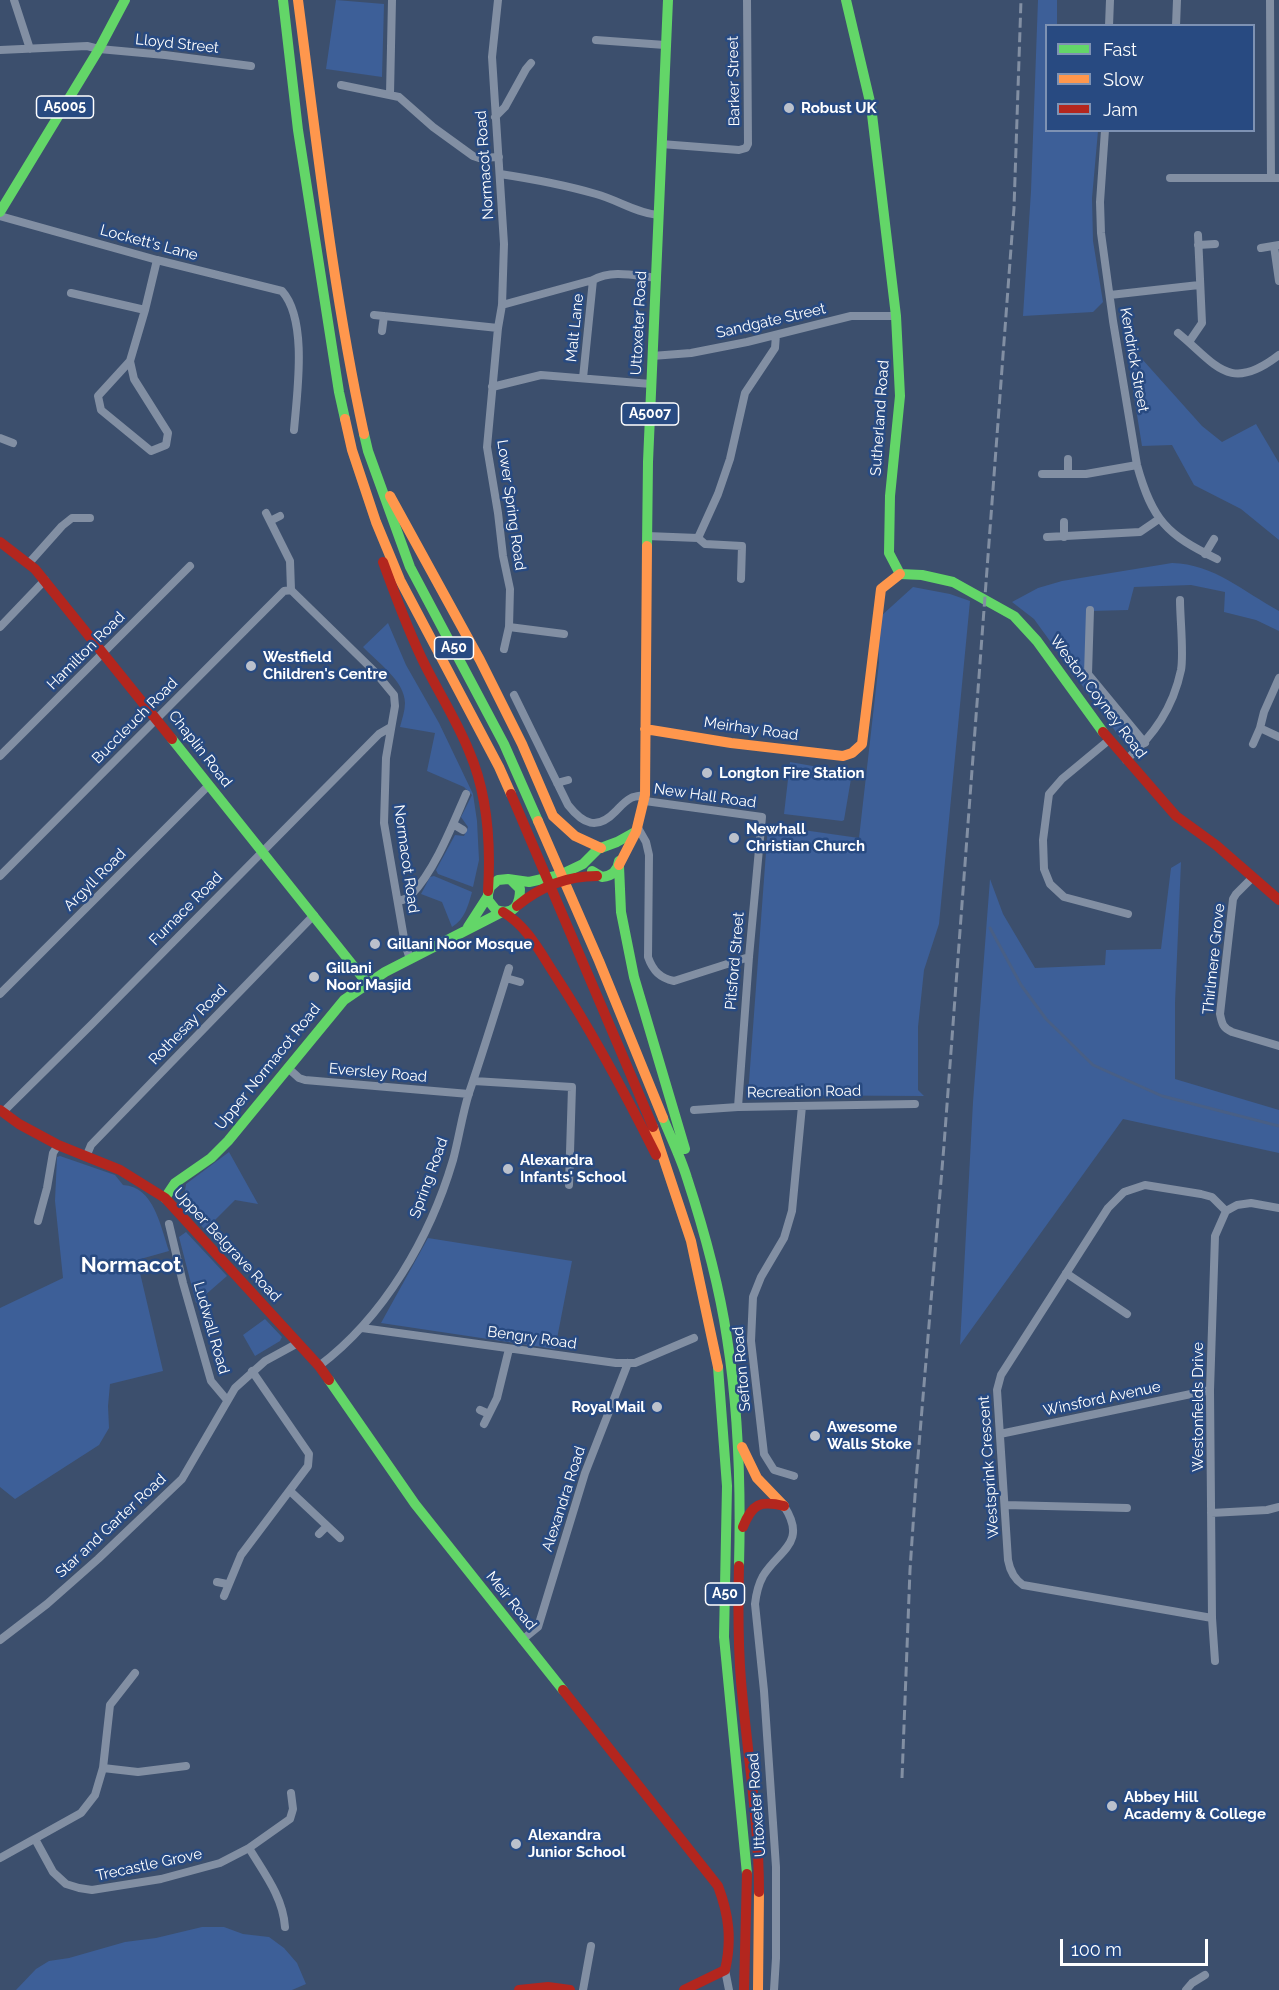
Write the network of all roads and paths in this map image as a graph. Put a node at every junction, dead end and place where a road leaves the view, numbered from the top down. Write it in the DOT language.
graph roads {
  1 [pos="14,0"];
  2 [pos="125,0"];
  3 [pos="282,0"];
  4 [pos="298,0"];
  5 [pos="392,0"];
  6 [pos="498,0"];
  7 [pos="668,0"];
  8 [pos="747,0"];
  9 [pos="846,0"];
  10 [pos="1110,0"];
  11 [pos="1177,0"];
  12 [pos="1270,0"];
  13 [pos="1110,24"];
  14 [pos="1176,24"];
  15 [pos="596,40"];
  16 [pos="665,45"];
  17 [pos="30,49"];
  18 [pos="99,49"];
  19 [pos="0,50"];
  20 [pos="531,63"];
  21 [pos="251,66"];
  22 [pos="341,85"];
  23 [pos="390,94"];
  24 [pos="495,117"];
  25 [pos="1105,132"];
  26 [pos="661,144"];
  27 [pos="499,157"];
  28 [pos="500,174"];
  29 [pos="1170,178"];
  30 [pos="1275,178"];
  31 [pos="0,214"];
  32 [pos="658,215"];
  33 [pos="1198,235"];
  34 [pos="1215,244"];
  35 [pos="1198,245"];
  36 [pos="1276,246"];
  37 [pos="1261,248"];
  38 [pos="156,260"];
  39 [pos="657,278"];
  40 [pos="593,280"];
  41 [pos="1279,281"];
  42 [pos="1199,285"];
  43 [pos="71,293"];
  44 [pos="1110,295"];
  45 [pos="502,305"];
  46 [pos="145,310"];
  47 [pos="374,315"];
  48 [pos="896,315"];
  49 [pos="384,316"];
  50 [pos="498,328"];
  51 [pos="381,331"];
  52 [pos="1178,333"];
  53 [pos="776,335"];
  54 [pos="1189,342"];
  55 [pos="1279,355"];
  56 [pos="652,356"];
  57 [pos="130,361"];
  58 [pos="583,378"];
  59 [pos="651,384"];
  60 [pos="492,387"];
  61 [pos="355,395"];
  62 [pos="294,430"];
  63 [pos="0,438"];
  64 [pos="13,443"];
  65 [pos="352,450"];
  66 [pos="1068,459"];
  67 [pos="1137,465"];
  68 [pos="1042,474"];
  69 [pos="1068,474"];
  70 [pos="266,513"];
  71 [pos="280,516"];
  72 [pos="90,518"];
  73 [pos="1159,519"];
  74 [pos="270,521"];
  75 [pos="1064,522"];
  76 [pos="647,536"];
  77 [pos="1047,537"];
  78 [pos="1064,537"];
  79 [pos="698,538"];
  80 [pos="1214,539"];
  81 [pos="0,542"];
  82 [pos="1205,554"];
  83 [pos="1217,560"];
  84 [pos="29,563"];
  85 [pos="190,566"];
  86 [pos="900,574"];
  87 [pos="741,579"];
  88 [pos="45,580"];
  89 [pos="291,590"];
  90 [pos="1179,600"];
  91 [pos="1090,610"];
  92 [pos="0,627"];
  93 [pos="509,627"];
  94 [pos="564,634"];
  95 [pos="504,650"];
  96 [pos="103,652"];
  97 [pos="1279,678"];
  98 [pos="514,695"];
  99 [pos="157,718"];
  100 [pos="391,727"];
  101 [pos="1260,728"];
  102 [pos="645,729"];
  103 [pos="1279,737"];
  104 [pos="1109,740"];
  105 [pos="1145,743"];
  106 [pos="1253,744"];
  107 [pos="0,756"];
  108 [pos="1126,760"];
  109 [pos="568,780"];
  110 [pos="557,783"];
  111 [pos="209,785"];
  112 [pos="466,794"];
  113 [pos="645,798"];
  114 [pos="762,817"];
  115 [pos="453,824"];
  116 [pos="463,830"];
  117 [pos="636,830"];
  118 [pos="602,848"];
  119 [pos="262,852"];
  120 [pos="590,858"];
  121 [pos="619,866"];
  122 [pos="573,873"];
  123 [pos="0,876"];
  124 [pos="597,876"];
  125 [pos="1252,878"];
  126 [pos="511,880"];
  127 [pos="538,885"];
  128 [pos="488,893"];
  129 [pos="1279,900"];
  130 [pos="398,901"];
  131 [pos="516,908"];
  132 [pos="502,912"];
  133 [pos="1128,914"];
  134 [pos="314,915"];
  135 [pos="466,930"];
  136 [pos="749,957"];
  137 [pos="410,959"];
  138 [pos="509,968"];
  139 [pos="506,978"];
  140 [pos="520,982"];
  141 [pos="367,983"];
  142 [pos="0,994"];
  143 [pos="1279,1046"];
  144 [pos="288,1068"];
  145 [pos="474,1081"];
  146 [pos="469,1094"];
  147 [pos="915,1104"];
  148 [pos="738,1107"];
  149 [pos="802,1107"];
  150 [pos="694,1110"];
  151 [pos="1,1111"];
  152 [pos="58,1145"];
  153 [pos="86,1157"];
  154 [pos="569,1185"];
  155 [pos="165,1198"];
  156 [pos="679,1202"];
  157 [pos="1279,1208"];
  158 [pos="1226,1212"];
  159 [pos="38,1221"];
  160 [pos="170,1224"];
  161 [pos="712,1267"];
  162 [pos="1063,1274"];
  163 [pos="1127,1314"];
  164 [pos="362,1328"];
  165 [pos="694,1338"];
  166 [pos="298,1343"];
  167 [pos="509,1349"];
  168 [pos="628,1363"];
  169 [pos="319,1366"];
  170 [pos="252,1371"];
  171 [pos="1210,1390"];
  172 [pos="227,1401"];
  173 [pos="480,1410"];
  174 [pos="489,1414"];
  175 [pos="484,1424"];
  176 [pos="737,1431"];
  177 [pos="1000,1434"];
  178 [pos="794,1476"];
  179 [pos="290,1491"];
  180 [pos="1005,1505"];
  181 [pos="784,1506"];
  182 [pos="1279,1508"];
  183 [pos="1127,1509"];
  184 [pos="1211,1513"];
  185 [pos="327,1526"];
  186 [pos="319,1534"];
  187 [pos="340,1538"];
  188 [pos="739,1542"];
  189 [pos="217,1582"];
  190 [pos="227,1584"];
  191 [pos="224,1596"];
  192 [pos="1212,1618"];
  193 [pos="0,1640"];
  194 [pos="522,1640"];
  195 [pos="1215,1661"];
  196 [pos="135,1673"];
  197 [pos="186,1766"];
  198 [pos="103,1768"];
  199 [pos="291,1793"];
  200 [pos="35,1839"];
  201 [pos="249,1848"];
  202 [pos="0,1858"];
  203 [pos="285,1927"];
  204 [pos="591,1946"];
  205 [pos="725,1970"];
  206 [pos="1205,1975"];
  207 [pos="519,1990"];
  208 [pos="564,1990"];
  209 [pos="583,1990"];
  210 [pos="684,1990"];
  211 [pos="729,1990"];
  212 [pos="744,1990"];
  213 [pos="758,1990"];
  214 [pos="774,1990"];
  215 [pos="1186,1990"];
  1 -- 17 [label="street"];
  2 -- 18 [label="main road, A5005"];
  3 -- 65 [label="main road, A50"];
  4 -- 61 [label="main road, A50"];
  5 -- 23 [label="street"];
  6 -- 24 [label="street, Normacot Road"];
  7 -- 16 [label="main road, Uttoxeter Road / A5007"];
  8 -- 26 [label="street, Barker Street"];
  9 -- 48 [label="main road, Sutherland Road"];
  10 -- 13 [label="street"];
  11 -- 14 [label="street"];
  12 -- 30 [label="street"];
  15 -- 16 [label="street"];
  16 -- 26 [label="main road, Uttoxeter Road / A5007"];
  17 -- 18 [label="street, Lloyd Street"];
  17 -- 19 [label="street, Lloyd Street"];
  18 -- 21 [label="street, Lloyd Street"];
  18 -- 31 [label="main road, A5005"];
  20 -- 24 [label="street"];
  22 -- 23 [label="street"];
  23 -- 27 [label="street"];
  24 -- 27 [label="street, Normacot Road"];
  25 -- 44 [label="street, Kendrick Street"];
  26 -- 32 [label="main road, Uttoxeter Road / A5007"];
  27 -- 28 [label="street, Normacot Road"];
  28 -- 32 [label="street"];
  28 -- 45 [label="street, Normacot Road"];
  29 -- 30 [label="street"];
  31 -- 38 [label="street, Lockett's Lane"];
  32 -- 39 [label="main road, Uttoxeter Road / A5007"];
  33 -- 35 [label="street"];
  34 -- 35 [label="street"];
  35 -- 42 [label="street"];
  36 -- 37 [label="street"];
  36 -- 41 [label="street"];
  38 -- 46 [label="street"];
  38 -- 62 [label="street, Lockett's Lane"];
  39 -- 40 [label="street"];
  39 -- 56 [label="main road, Uttoxeter Road / A5007"];
  40 -- 45 [label="street"];
  40 -- 58 [label="street, Malt Lane"];
  42 -- 44 [label="street"];
  42 -- 54 [label="street"];
  43 -- 46 [label="street"];
  44 -- 67 [label="street, Kendrick Street"];
  45 -- 50 [label="street, Normacot Road"];
  46 -- 57 [label="street"];
  47 -- 49 [label="street"];
  48 -- 53 [label="street, Sandgate Street"];
  48 -- 86 [label="main road, Sutherland Road"];
  49 -- 50 [label="street"];
  49 -- 51 [label="street"];
  50 -- 60 [label="street, Lower Spring Road"];
  52 -- 54 [label="street"];
  53 -- 56 [label="street, Sandgate Street"];
  53 -- 79 [label="street"];
  54 -- 55 [label="street"];
  56 -- 59 [label="main road, Uttoxeter Road / A5007"];
  57 -- 57 [label="street"];
  58 -- 59 [label="street"];
  58 -- 60 [label="street"];
  59 -- 76 [label="main road, Uttoxeter Road / A5007"];
  60 -- 93 [label="street, Lower Spring Road"];
  61 -- 118 [label="main road"];
  61 -- 161 [label="main road, A50"];
  63 -- 64 [label="street"];
  65 -- 128 [label="main road"];
  65 -- 156 [label="main road, A50"];
  66 -- 69 [label="street"];
  67 -- 69 [label="street"];
  67 -- 73 [label="street, Kendrick Street"];
  68 -- 69 [label="street"];
  70 -- 74 [label="street"];
  71 -- 74 [label="street"];
  72 -- 84 [label="street"];
  73 -- 78 [label="street"];
  73 -- 82 [label="street, Kendrick Street"];
  74 -- 89 [label="street"];
  75 -- 78 [label="street"];
  76 -- 79 [label="street"];
  76 -- 102 [label="main road, Uttoxeter Road / A5007"];
  77 -- 78 [label="street"];
  79 -- 87 [label="street"];
  80 -- 82 [label="street"];
  81 -- 84 [label="main road, Chaplin Road"];
  82 -- 83 [label="street, Kendrick Street"];
  84 -- 88 [label="main road, Chaplin Road"];
  85 -- 96 [label="street, Hamilton Road"];
  86 -- 102 [label="main road, Meirhay Road"];
  86 -- 104 [label="main road, Weston Coyney Road"];
  88 -- 92 [label="street"];
  88 -- 96 [label="main road, Chaplin Road"];
  89 -- 99 [label="street, Buccleuch Road"];
  89 -- 100 [label="street, Normacot Road"];
  90 -- 105 [label="street"];
  91 -- 105 [label="street"];
  93 -- 94 [label="street"];
  93 -- 95 [label="street, Lower Spring Road"];
  96 -- 99 [label="main road, Chaplin Road"];
  96 -- 107 [label="street, Hamilton Road"];
  97 -- 101 [label="street"];
  98 -- 110 [label="street"];
  99 -- 111 [label="main road, Chaplin Road"];
  99 -- 123 [label="street, Buccleuch Road"];
  100 -- 119 [label="street, Furnace Road"];
  100 -- 130 [label="street, Normacot Road"];
  101 -- 103 [label="street"];
  101 -- 106 [label="street"];
  102 -- 113 [label="main road, Uttoxeter Road / A5007"];
  104 -- 108 [label="main road, Weston Coyney Road"];
  104 -- 133 [label="street"];
  105 -- 108 [label="street"];
  108 -- 125 [label="main road, Weston Coyney Road"];
  109 -- 110 [label="street"];
  110 -- 113 [label="street"];
  111 -- 119 [label="main road, Chaplin Road"];
  111 -- 142 [label="street, Argyll Road"];
  112 -- 115 [label="street"];
  113 -- 114 [label="street, New Hall Road"];
  113 -- 117 [label="main road, Uttoxeter Road / A5007"];
  114 -- 136 [label="street, Pitsford Street"];
  115 -- 116 [label="street"];
  115 -- 130 [label="street"];
  117 -- 118 [label="main road"];
  117 -- 121 [label="main road, Uttoxeter Road / A5007"];
  117 -- 136 [label="street"];
  118 -- 120 [label="main road"];
  118 -- 121 [label="main road"];
  119 -- 134 [label="main road, Chaplin Road"];
  119 -- 151 [label="street, Furnace Road"];
  120 -- 122 [label="main road"];
  120 -- 124 [label="main road"];
  121 -- 124 [label="main road"];
  121 -- 161 [label="main road"];
  122 -- 124 [label="main road"];
  122 -- 127 [label="main road"];
  125 -- 129 [label="main road, Weston Coyney Road"];
  125 -- 143 [label="street, Thirlmere Grove"];
  126 -- 127 [label="main road"];
  126 -- 128 [label="main road"];
  126 -- 131 [label="main road"];
  127 -- 131 [label="main road"];
  128 -- 132 [label="main road"];
  128 -- 135 [label="main road, Upper Normacot Road"];
  130 -- 137 [label="street, Normacot Road"];
  131 -- 132 [label="main road"];
  132 -- 135 [label="main road, Upper Normacot Road"];
  132 -- 156 [label="main road"];
  134 -- 141 [label="main road, Chaplin Road"];
  134 -- 153 [label="street, Rothesay Road"];
  135 -- 137 [label="main road, Upper Normacot Road"];
  136 -- 148 [label="street, Pitsford Street"];
  137 -- 141 [label="main road, Upper Normacot Road"];
  138 -- 139 [label="street, Spring Road"];
  139 -- 140 [label="street"];
  139 -- 145 [label="street, Spring Road"];
  141 -- 144 [label="main road, Upper Normacot Road"];
  144 -- 146 [label="street, Eversley Road"];
  144 -- 155 [label="main road, Upper Normacot Road"];
  145 -- 146 [label="street, Spring Road"];
  145 -- 154 [label="street"];
  146 -- 164 [label="street, Spring Road"];
  147 -- 149 [label="street, Recreation Road"];
  148 -- 149 [label="street, Recreation Road"];
  148 -- 150 [label="street, Recreation Road"];
  149 -- 178 [label="street, Sefton Road"];
  151 -- 152 [label="main road, Upper Belgrave Road"];
  152 -- 153 [label="main road, Upper Belgrave Road"];
  152 -- 159 [label="street"];
  153 -- 155 [label="main road, Upper Belgrave Road"];
  155 -- 166 [label="main road, Upper Belgrave Road"];
  156 -- 212 [label="main road, A50"];
  157 -- 158 [label="street"];
  158 -- 162 [label="street, Westsprink Crescent"];
  158 -- 171 [label="street, Westonfields Drive"];
  160 -- 172 [label="street, Ludwall Road"];
  161 -- 176 [label="main road, A50"];
  162 -- 163 [label="street"];
  162 -- 177 [label="street, Westsprink Crescent"];
  164 -- 167 [label="street, Bengry Road"];
  164 -- 169 [label="street, Spring Road"];
  165 -- 168 [label="street, Bengry Road"];
  166 -- 169 [label="main road, Meir Road"];
  166 -- 170 [label="street, Star and Garter Road"];
  167 -- 168 [label="street, Bengry Road"];
  167 -- 174 [label="street"];
  168 -- 194 [label="street, Alexandra Road"];
  169 -- 194 [label="main road, Meir Road"];
  170 -- 172 [label="street, Star and Garter Road"];
  170 -- 179 [label="street"];
  171 -- 177 [label="street, Winsford Avenue"];
  171 -- 184 [label="street, Westonfields Drive"];
  172 -- 193 [label="street, Star and Garter Road"];
  173 -- 174 [label="street"];
  174 -- 175 [label="street"];
  176 -- 181 [label="main road"];
  176 -- 188 [label="main road, A50"];
  177 -- 180 [label="street, Westsprink Crescent"];
  179 -- 185 [label="street"];
  179 -- 190 [label="street"];
  180 -- 183 [label="street"];
  180 -- 192 [label="street, Westsprink Crescent"];
  181 -- 188 [label="main road"];
  181 -- 214 [label="street, Uttoxeter Road"];
  182 -- 184 [label="street"];
  184 -- 192 [label="street, Westonfields Drive"];
  185 -- 186 [label="street"];
  185 -- 187 [label="street"];
  188 -- 213 [label="main road, A50"];
  189 -- 190 [label="street"];
  190 -- 191 [label="street"];
  192 -- 195 [label="street, Westonfields Drive"];
  194 -- 205 [label="main road, Meir Road"];
  196 -- 198 [label="street"];
  197 -- 198 [label="street"];
  198 -- 200 [label="street"];
  199 -- 201 [label="street, Trecastle Grove"];
  200 -- 201 [label="street, Trecastle Grove"];
  200 -- 202 [label="street"];
  201 -- 203 [label="street"];
  204 -- 209 [label="street"];
  205 -- 210 [label="main road"];
  205 -- 211 [label="street"];
  206 -- 215 [label="street"];
  207 -- 208 [label="main road"];
}
